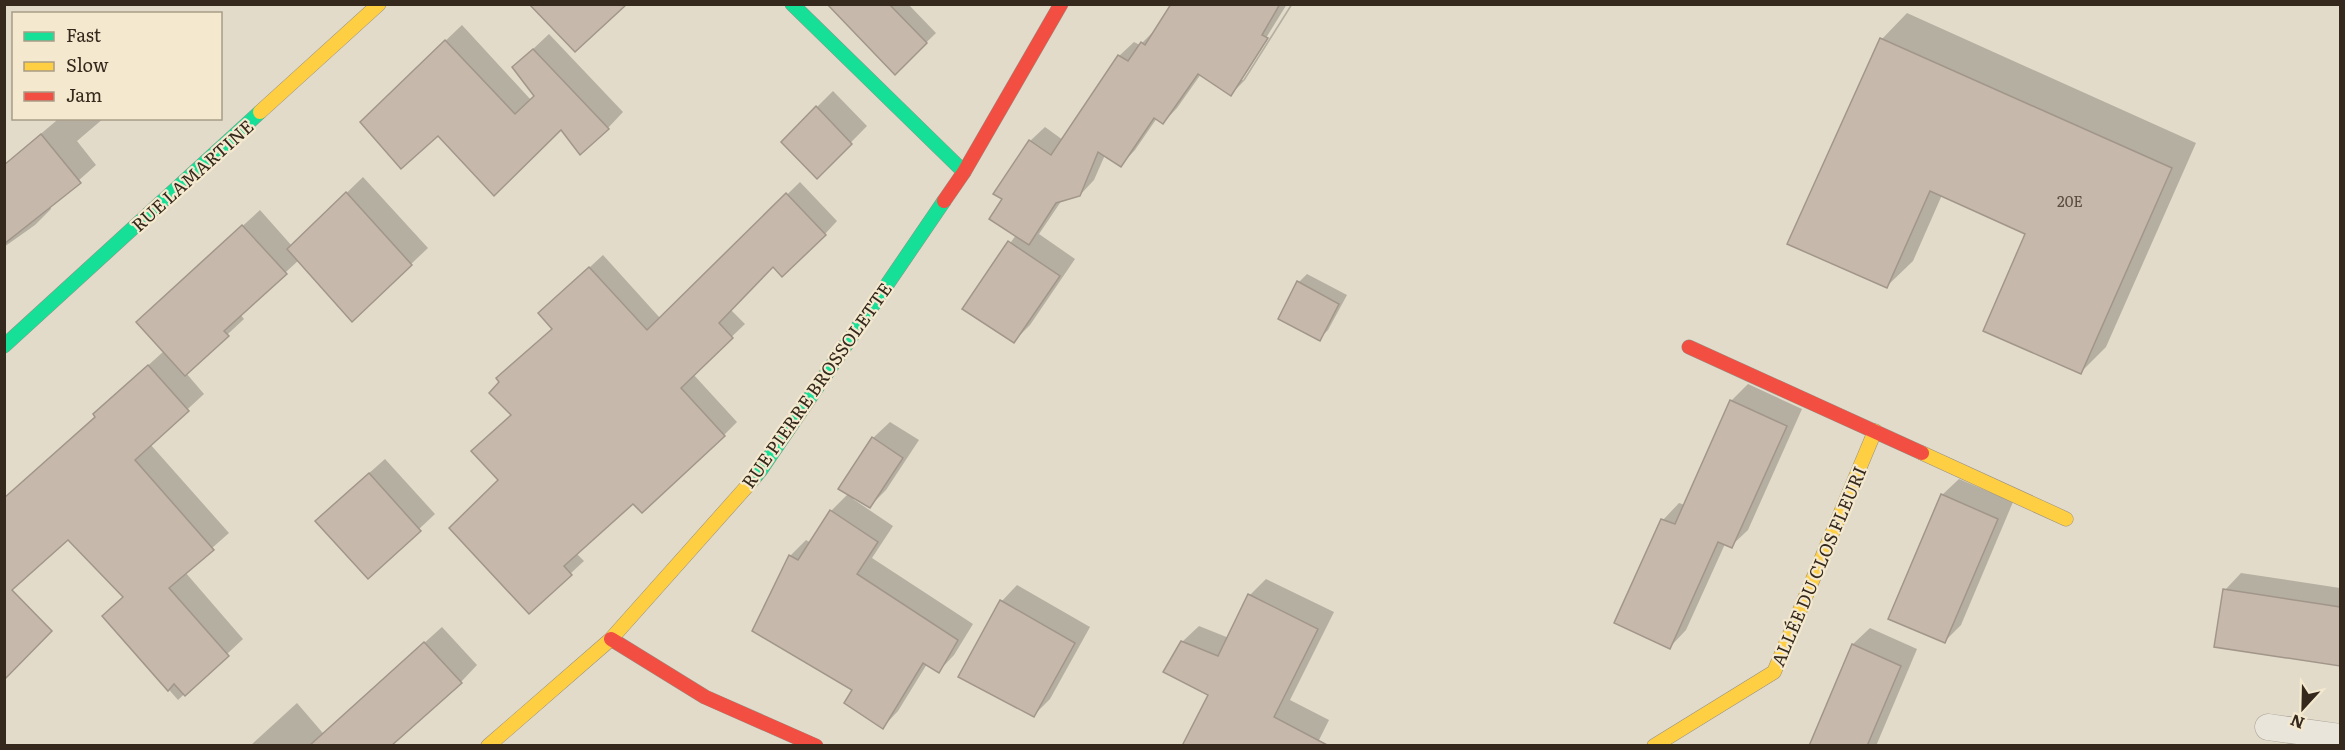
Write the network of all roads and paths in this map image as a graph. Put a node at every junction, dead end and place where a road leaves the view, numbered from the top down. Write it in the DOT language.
graph roads {
  1 [pos="379,4"];
  2 [pos="792,4"];
  3 [pos="1061,4"];
  4 [pos="963,172"];
  5 [pos="4,346"];
  6 [pos="1689,347"];
  7 [pos="1875,430"];
  8 [pos="2066,519"];
  9 [pos="611,639"];
  10 [pos="2268,727"];
  11 [pos="2340,737"];
  12 [pos="488,746"];
  13 [pos="816,746"];
  14 [pos="1654,746"];
  1 -- 5 [label="street, RUE LAMARTINE"];
  2 -- 4 [label="street"];
  3 -- 4 [label="street, RUE PIERRE BROSSOLETTE"];
  4 -- 9 [label="street, RUE PIERRE BROSSOLETTE"];
  6 -- 7 [label="street"];
  7 -- 8 [label="street"];
  7 -- 14 [label="street, ALLÉE DU CLOS FLEURI"];
  9 -- 12 [label="street, RUE PIERRE BROSSOLETTE"];
  9 -- 13 [label="street"];
  10 -- 11 [label="lane"];
}
